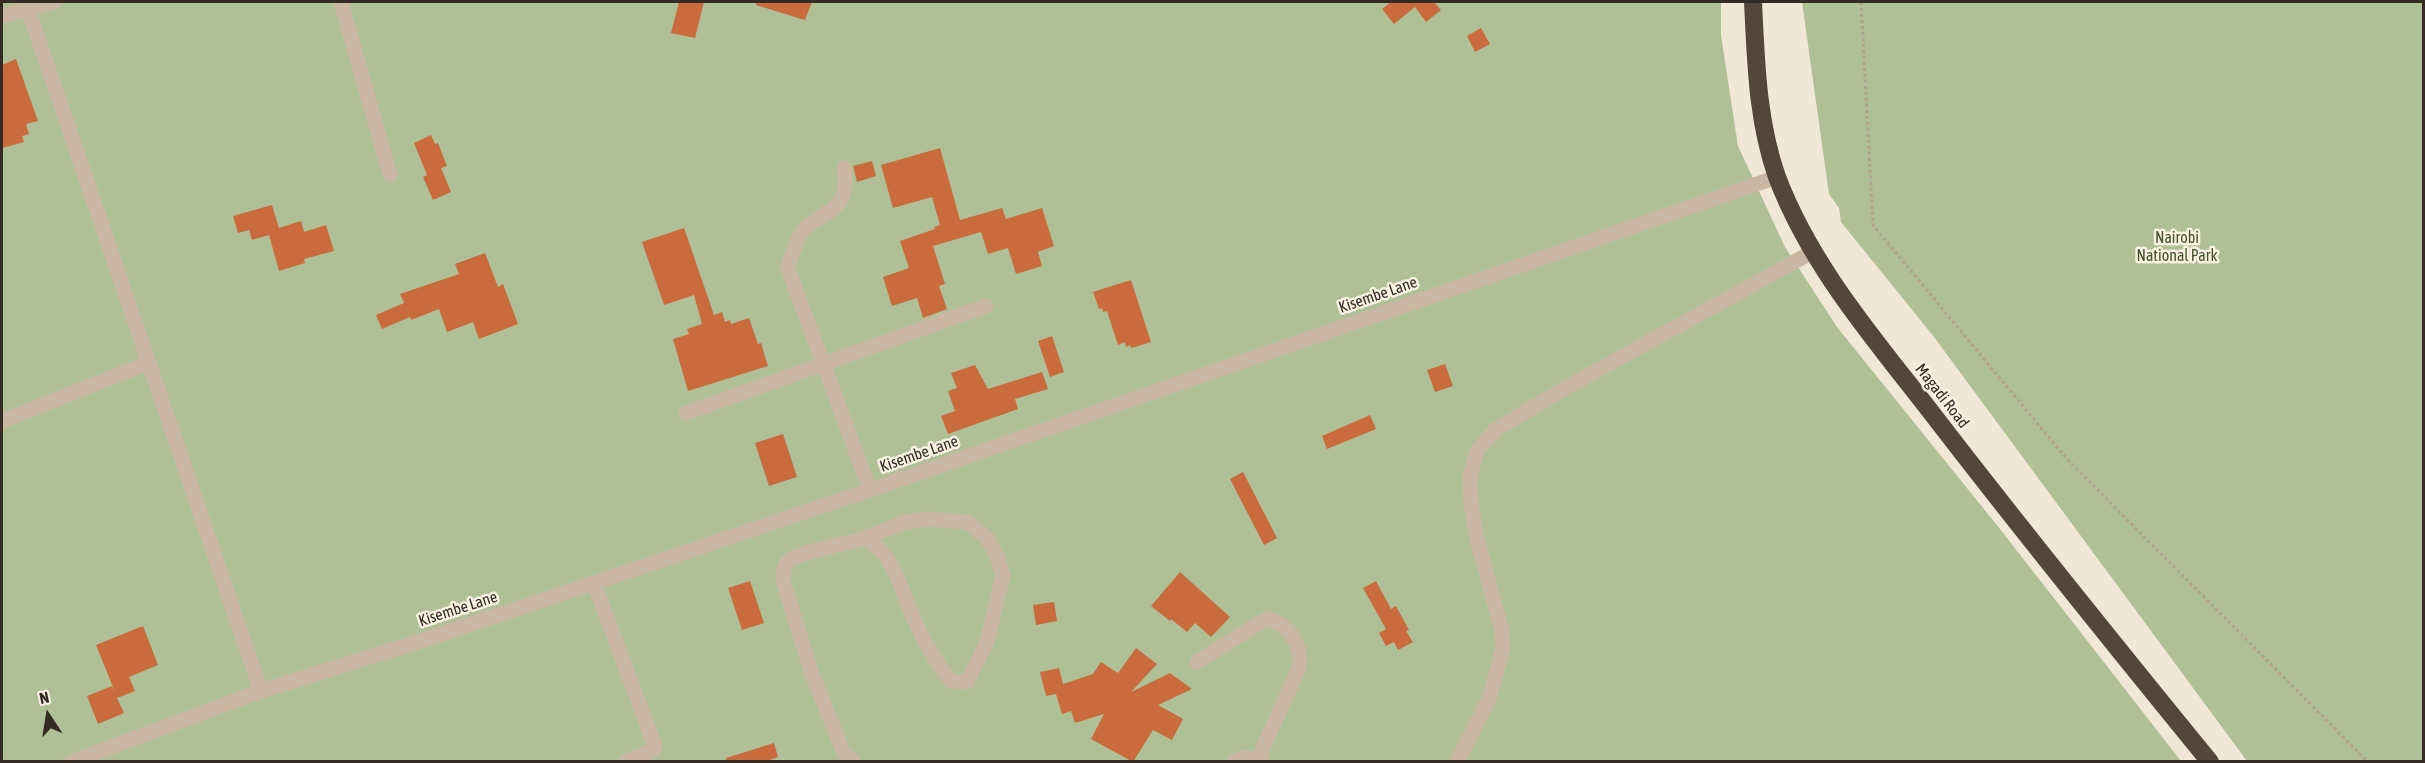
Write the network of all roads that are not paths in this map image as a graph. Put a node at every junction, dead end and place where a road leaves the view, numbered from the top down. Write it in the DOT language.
graph roads {
  1 [pos="54,2"];
  2 [pos="341,2"];
  3 [pos="1753,2"];
  4 [pos="28,9"];
  5 [pos="2,16"];
  6 [pos="844,168"];
  7 [pos="390,175"];
  8 [pos="1777,177"];
  9 [pos="1814,251"];
  10 [pos="986,306"];
  11 [pos="148,363"];
  12 [pos="822,364"];
  13 [pos="686,413"];
  14 [pos="2,421"];
  15 [pos="870,490"];
  16 [pos="865,538"];
  17 [pos="594,583"];
  18 [pos="1197,662"];
  19 [pos="261,692"];
  20 [pos="1261,760"];
  21 [pos="71,762"];
  22 [pos="625,762"];
  23 [pos="853,762"];
  24 [pos="1233,762"];
  25 [pos="1457,762"];
  26 [pos="2211,762"];
  1 -- 4 [label="street"];
  2 -- 7 [label="street"];
  3 -- 8 [label="highway, Magadi Road"];
  4 -- 5 [label="street"];
  4 -- 11 [label="street"];
  6 -- 12 [label="street"];
  8 -- 9 [label="highway, Magadi Road"];
  8 -- 15 [label="street, Kisembe Lane"];
  9 -- 25 [label="street"];
  9 -- 26 [label="highway, Magadi Road"];
  10 -- 12 [label="street"];
  11 -- 14 [label="street"];
  11 -- 19 [label="street"];
  12 -- 13 [label="street"];
  12 -- 15 [label="street"];
  15 -- 17 [label="street, Kisembe Lane"];
  16 -- 16 [label="street"];
  16 -- 23 [label="street"];
  17 -- 19 [label="street, Kisembe Lane"];
  17 -- 22 [label="street"];
  18 -- 20 [label="street"];
  19 -- 21 [label="street, Kisembe Lane"];
  20 -- 24 [label="street"];
}
